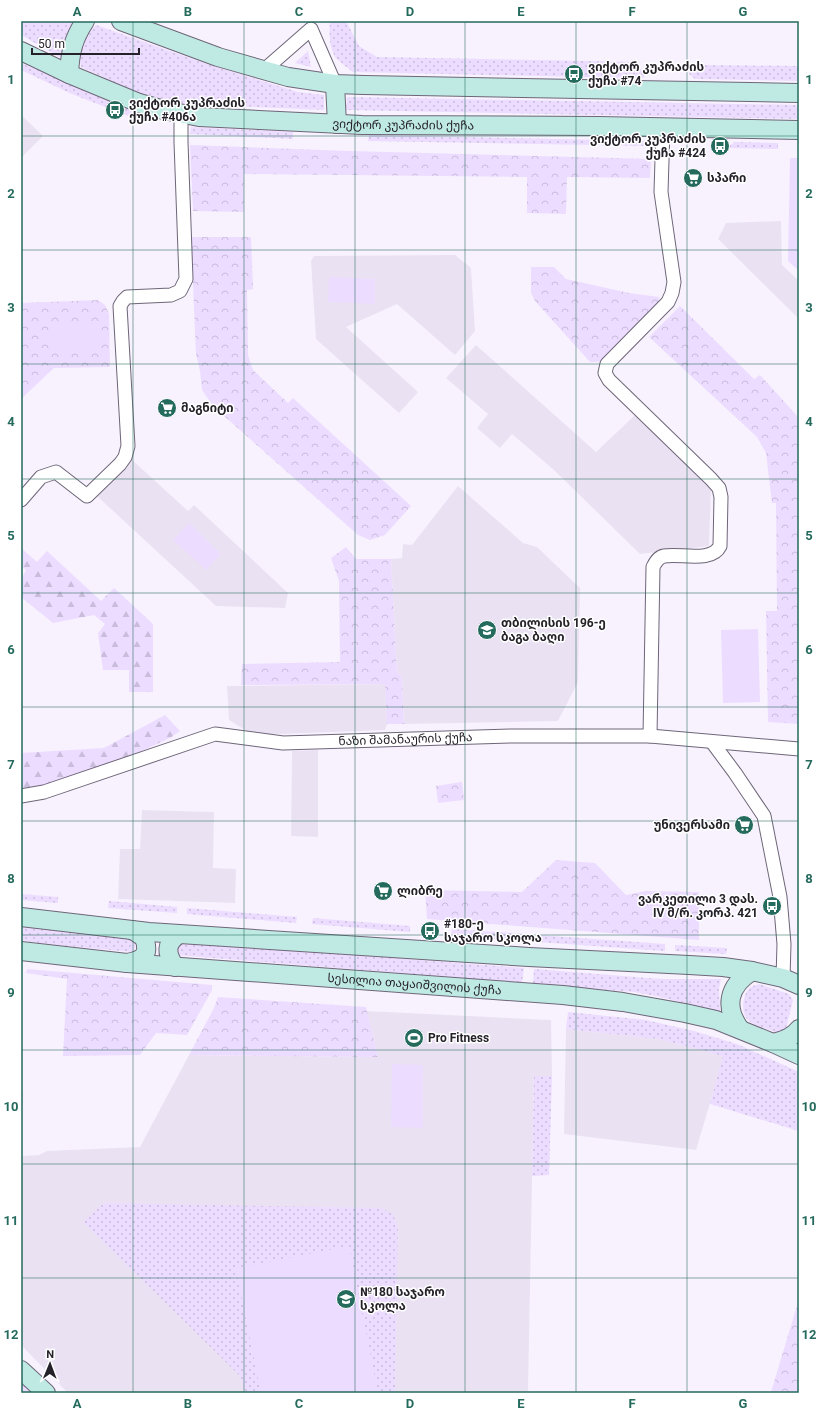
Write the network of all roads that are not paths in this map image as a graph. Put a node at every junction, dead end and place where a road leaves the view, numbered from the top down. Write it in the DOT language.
graph roads {
  1 [pos="85,21"];
  2 [pos="121,21"];
  3 [pos="312,25"];
  4 [pos="21,50"];
  5 [pos="263,71"];
  6 [pos="69,74"];
  7 [pos="335,84"];
  8 [pos="799,93"];
  9 [pos="181,114"];
  10 [pos="337,124"];
  11 [pos="663,128"];
  12 [pos="799,130"];
  13 [pos="21,500"];
  14 [pos="650,736"];
  15 [pos="712,742"];
  16 [pos="799,749"];
  17 [pos="21,796"];
  18 [pos="21,917"];
  19 [pos="132,930"];
  20 [pos="179,934"];
  21 [pos="21,951"];
  22 [pos="127,964"];
  23 [pos="175,967"];
  24 [pos="752,971"];
  25 [pos="795,983"];
  26 [pos="740,1029"];
  27 [pos="799,1029"];
  28 [pos="773,1043"];
  29 [pos="799,1055"];
  30 [pos="21,1370"];
  31 [pos="46,1393"];
  1 -- 6 [label="main road"];
  2 -- 5 [label="main road"];
  3 -- 5 [label="street"];
  3 -- 7 [label="street"];
  4 -- 6 [label="main road, ვიქტორ კუპრაძის ქუჩა"];
  5 -- 7 [label="main road"];
  6 -- 9 [label="main road, ვიქტორ კუპრაძის ქუჩა"];
  7 -- 8 [label="main road"];
  7 -- 10 [label="main road"];
  9 -- 10 [label="main road, ვიქტორ კუპრაძის ქუჩა"];
  9 -- 13 [label="street"];
  10 -- 11 [label="main road, ვიქტორ კუპრაძის ქუჩა"];
  11 -- 12 [label="main road, ვიქტორ კუპრაძის ქუჩა"];
  11 -- 14 [label="street"];
  14 -- 15 [label="street, ნაზი შამანაურის ქუჩა"];
  14 -- 17 [label="street, ნაზი შამანაურის ქუჩა"];
  15 -- 16 [label="street, ნაზი შამანაურის ქუჩა"];
  15 -- 25 [label="street"];
  18 -- 19 [label="main road"];
  19 -- 20 [label="main road"];
  19 -- 22 [label="main road"];
  20 -- 23 [label="main road"];
  20 -- 24 [label="main road"];
  21 -- 22 [label="main road, სესილია თაყაიშვილის ქუჩა"];
  22 -- 23 [label="main road, სესილია თაყაიშვილის ქუჩა"];
  23 -- 26 [label="main road, სესილია თაყაიშვილის ქუჩა"];
  24 -- 25 [label="main road"];
  24 -- 26 [label="main road"];
  26 -- 28 [label="main road, სესილია თაყაიშვილის ქუჩა"];
  27 -- 28 [label="main road"];
  28 -- 29 [label="main road, სესილია თაყაიშვილის ქუჩა"];
  30 -- 31 [label="main road"];
}
